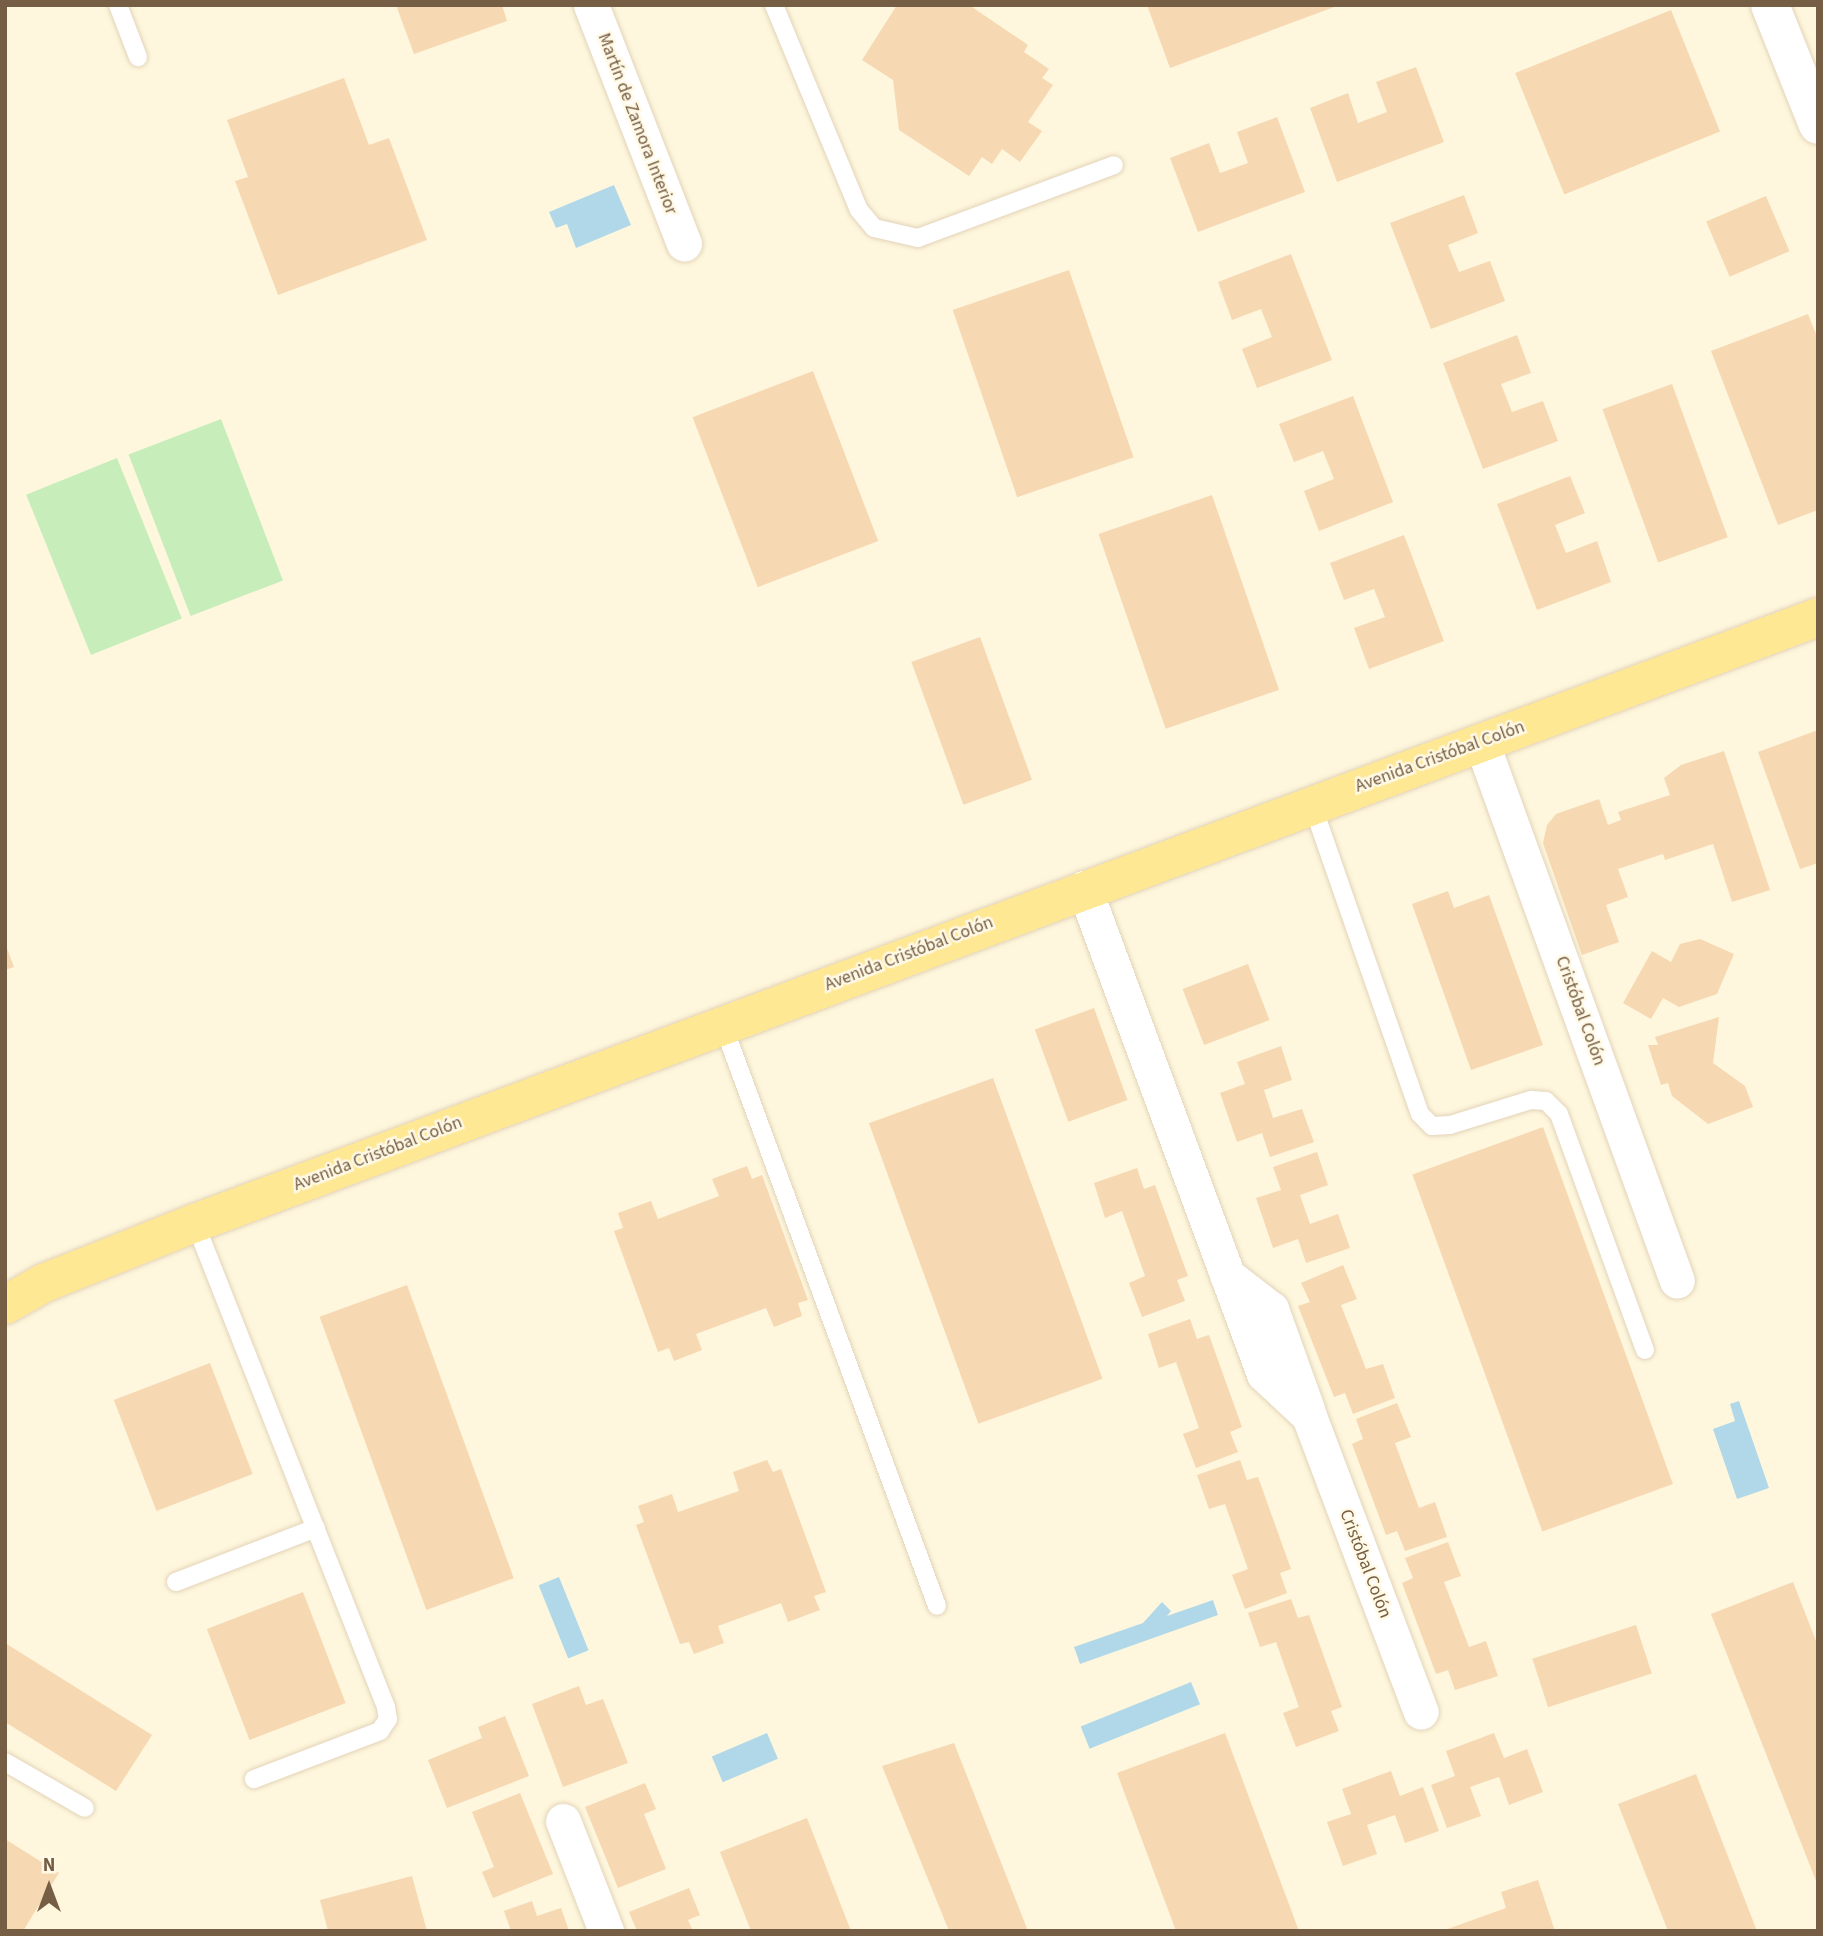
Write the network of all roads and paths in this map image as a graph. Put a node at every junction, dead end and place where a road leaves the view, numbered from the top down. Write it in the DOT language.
graph roads {
  1 [pos="118,5"];
  2 [pos="591,5"];
  3 [pos="774,5"];
  4 [pos="1770,5"];
  5 [pos="138,57"];
  6 [pos="1818,125"];
  7 [pos="1114,165"];
  8 [pos="684,243"];
  9 [pos="1818,617"];
  10 [pos="1481,741"];
  11 [pos="1312,804"];
  12 [pos="1084,888"];
  13 [pos="723,1025"];
  14 [pos="195,1223"];
  15 [pos="1677,1281"];
  16 [pos="5,1305"];
  17 [pos="1645,1350"];
  18 [pos="316,1528"];
  19 [pos="176,1581"];
  20 [pos="937,1606"];
  21 [pos="1421,1712"];
  22 [pos="5,1762"];
  23 [pos="254,1779"];
  24 [pos="85,1808"];
  25 [pos="563,1821"];
  26 [pos="606,1931"];
  1 -- 5 [label="lane"];
  2 -- 8 [label="street, Martín de Zamora Interior"];
  3 -- 7 [label="lane"];
  4 -- 6 [label="street"];
  9 -- 10 [label="main road, Avenida Cristóbal Colón"];
  10 -- 11 [label="main road, Avenida Cristóbal Colón"];
  10 -- 15 [label="street, Cristóbal Colón"];
  11 -- 12 [label="main road, Avenida Cristóbal Colón"];
  11 -- 17 [label="lane"];
  12 -- 13 [label="main road, Avenida Cristóbal Colón"];
  12 -- 21 [label="street, Cristóbal Colón"];
  13 -- 14 [label="main road, Avenida Cristóbal Colón"];
  13 -- 20 [label="lane"];
  14 -- 16 [label="main road, Avenida Cristóbal Colón"];
  14 -- 18 [label="lane"];
  18 -- 19 [label="lane"];
  18 -- 23 [label="lane"];
  22 -- 24 [label="lane"];
  25 -- 26 [label="street"];
}
